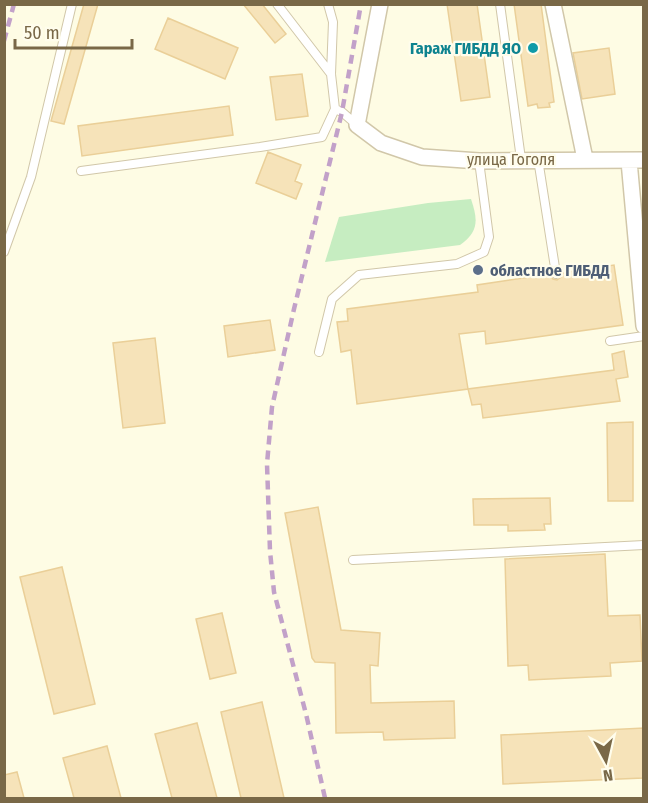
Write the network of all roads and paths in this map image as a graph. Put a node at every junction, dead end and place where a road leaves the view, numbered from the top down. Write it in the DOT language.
graph roads {
  1 [pos="72,4"];
  2 [pos="277,4"];
  3 [pos="328,4"];
  4 [pos="380,4"];
  5 [pos="500,4"];
  6 [pos="553,4"];
  7 [pos="331,74"];
  8 [pos="335,109"];
  9 [pos="357,125"];
  10 [pos="521,159"];
  11 [pos="538,159"];
  12 [pos="585,159"];
  13 [pos="479,160"];
  14 [pos="636,161"];
  15 [pos="81,171"];
  16 [pos="4,252"];
  17 [pos="556,274"];
  18 [pos="644,326"];
  19 [pos="644,336"];
  20 [pos="610,341"];
  21 [pos="319,352"];
  22 [pos="644,545"];
  23 [pos="352,560"];
  1 -- 16 [label="lane"];
  2 -- 7 [label="lane"];
  3 -- 7 [label="lane"];
  4 -- 9 [label="street"];
  5 -- 10 [label="lane"];
  6 -- 12 [label="street"];
  7 -- 8 [label="lane"];
  8 -- 9 [label="lane"];
  8 -- 15 [label="lane"];
  9 -- 13 [label="street, улица Гоголя"];
  10 -- 11 [label="street, улица Гоголя"];
  10 -- 13 [label="street, улица Гоголя"];
  11 -- 12 [label="street, улица Гоголя"];
  11 -- 17 [label="lane"];
  12 -- 14 [label="street, улица Гоголя"];
  13 -- 21 [label="lane"];
  14 -- 18 [label="street"];
  19 -- 20 [label="lane"];
  22 -- 23 [label="lane"];
}
